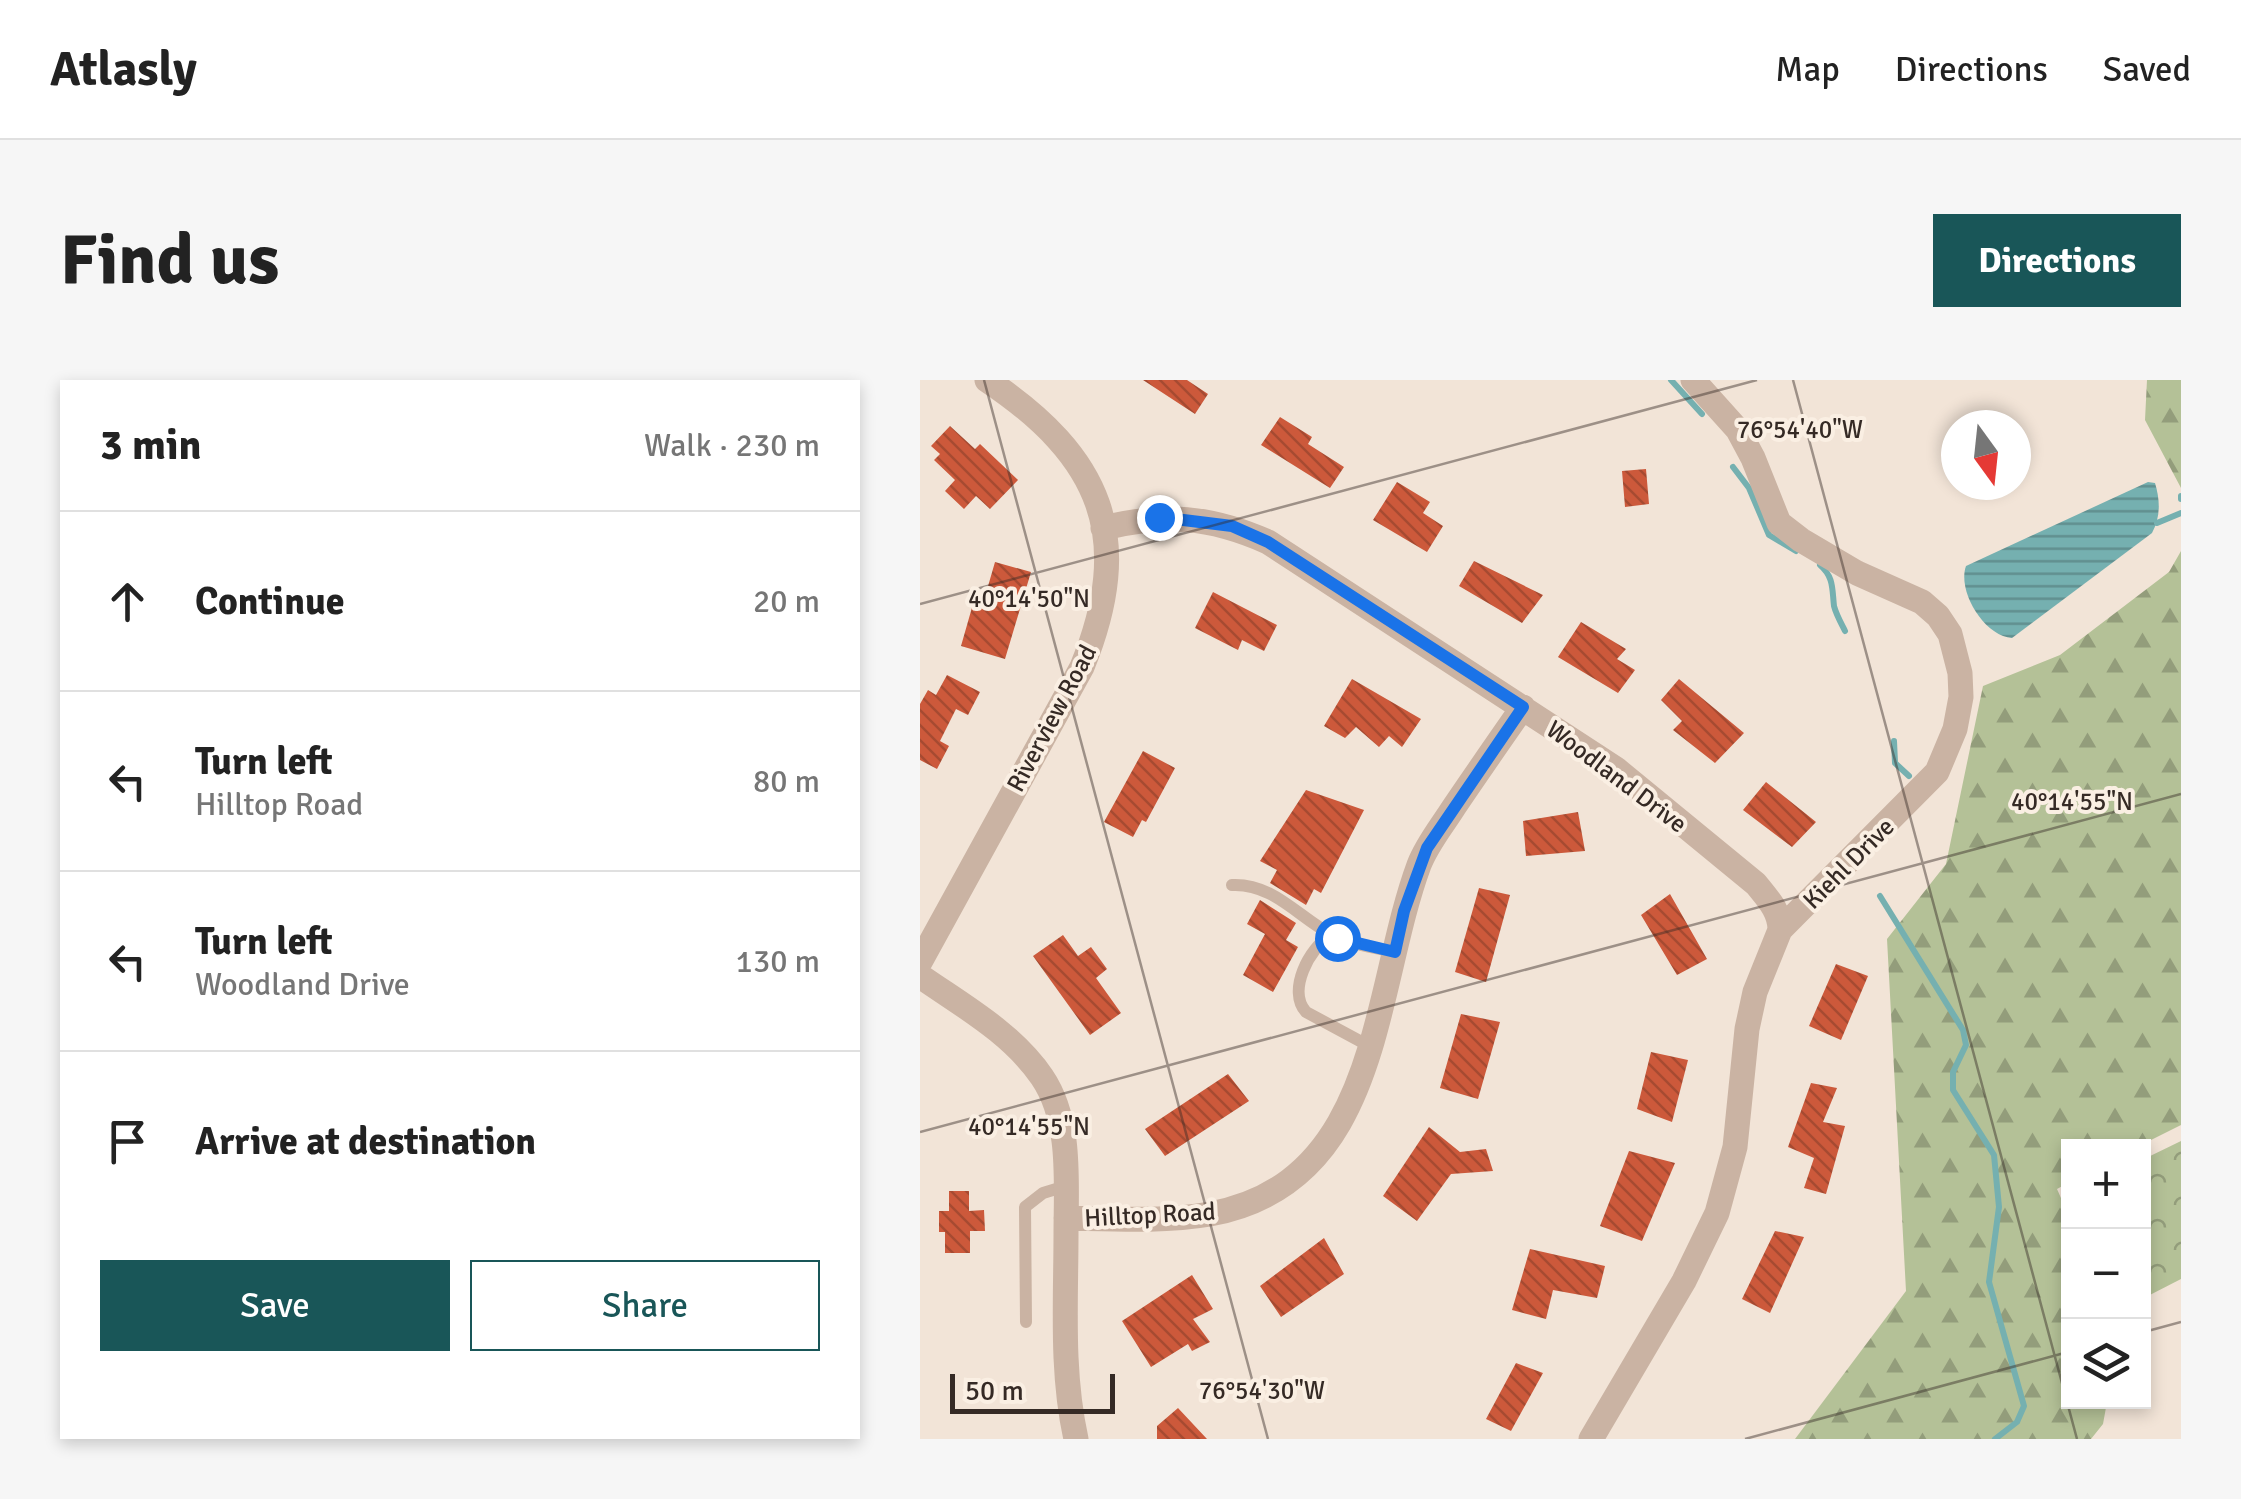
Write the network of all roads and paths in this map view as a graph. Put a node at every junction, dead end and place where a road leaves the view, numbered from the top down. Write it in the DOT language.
graph roads {
  1 [pos="987,380"];
  2 [pos="1693,380"];
  3 [pos="1103,528"];
  4 [pos="1523,707"];
  5 [pos="1232,885"];
  6 [pos="1780,930"];
  7 [pos="1331,935"];
  8 [pos="1395,952"];
  9 [pos="920,962"];
  10 [pos="920,976"];
  11 [pos="1371,1047"];
  12 [pos="1066,1186"];
  13 [pos="1066,1218"];
  14 [pos="1026,1322"];
  15 [pos="1076,1439"];
  16 [pos="1591,1439"];
  1 -- 3 [label="street, Riverview Road"];
  2 -- 6 [label="street, Kiehl Drive"];
  3 -- 4 [label="street, Woodland Drive"];
  3 -- 9 [label="street, Riverview Road"];
  4 -- 6 [label="street, Woodland Drive"];
  4 -- 8 [label="street, Hilltop Road"];
  5 -- 7 [label="lane"];
  6 -- 16 [label="street, Kiehl Drive"];
  7 -- 8 [label="lane"];
  7 -- 11 [label="lane"];
  8 -- 11 [label="street, Hilltop Road"];
  10 -- 12 [label="street"];
  11 -- 13 [label="street, Hilltop Road"];
  12 -- 13 [label="street"];
  12 -- 14 [label="lane"];
  13 -- 15 [label="street"];
}
